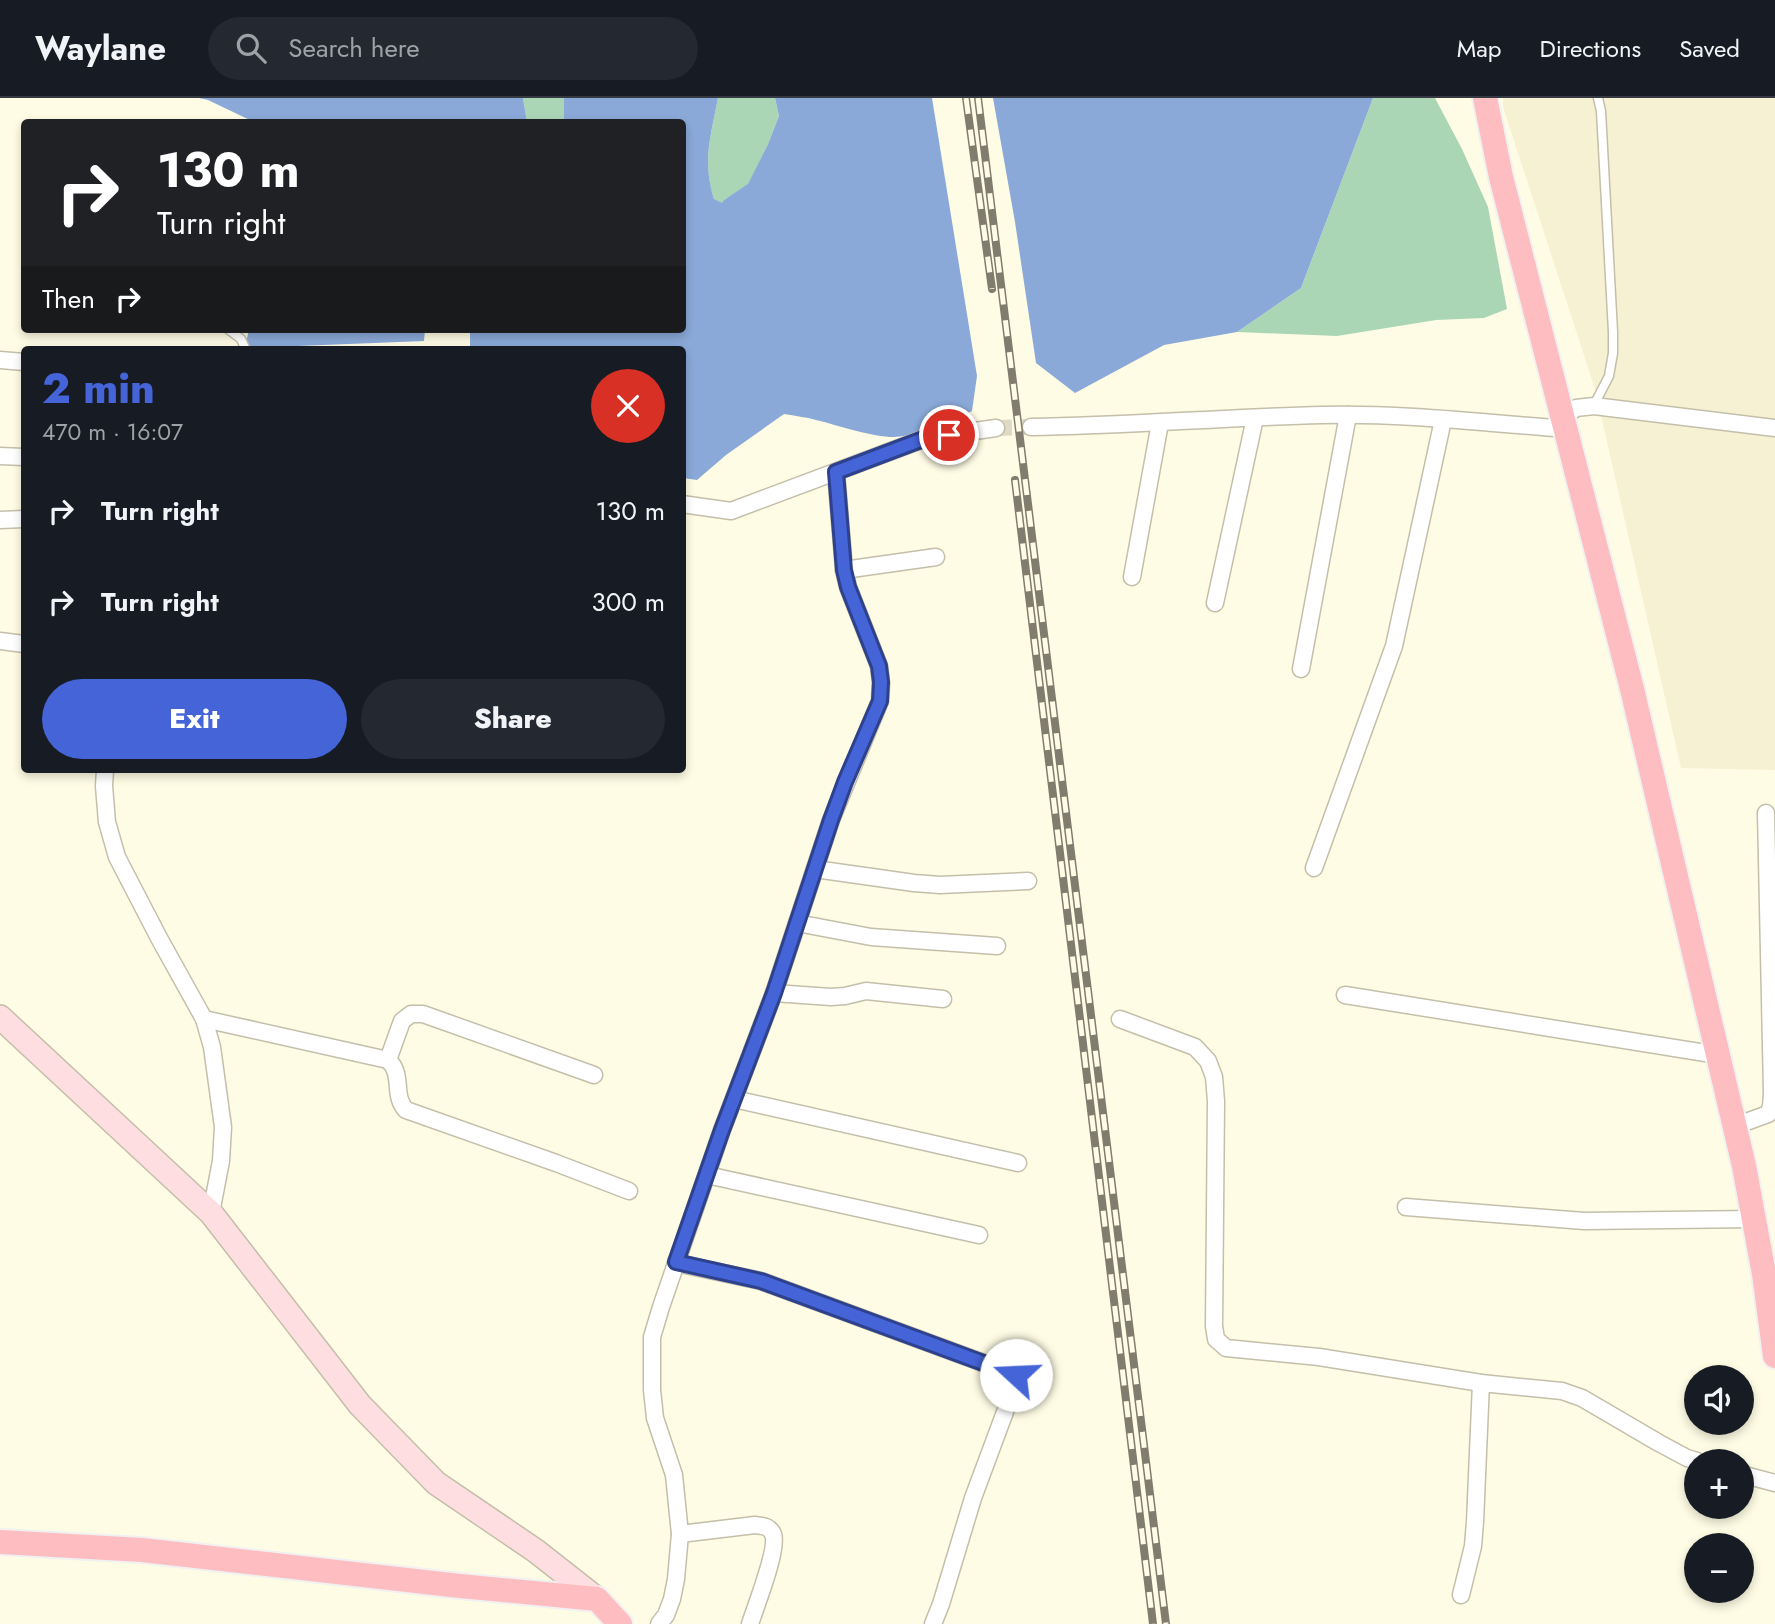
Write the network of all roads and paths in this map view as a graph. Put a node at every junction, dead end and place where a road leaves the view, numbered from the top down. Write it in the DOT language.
graph roads {
  1 [pos="1485,98"];
  2 [pos="1598,98"];
  3 [pos="0,360"];
  4 [pos="21,362"];
  5 [pos="1594,406"];
  6 [pos="1348,415"];
  7 [pos="1255,418"];
  8 [pos="1443,420"];
  9 [pos="1160,423"];
  10 [pos="1565,424"];
  11 [pos="1031,427"];
  12 [pos="996,428"];
  13 [pos="1775,428"];
  14 [pos="0,456"];
  15 [pos="21,457"];
  16 [pos="836,472"];
  17 [pos="686,505"];
  18 [pos="21,519"];
  19 [pos="0,520"];
  20 [pos="936,557"];
  21 [pos="844,570"];
  22 [pos="1132,577"];
  23 [pos="1215,603"];
  24 [pos="0,641"];
  25 [pos="21,644"];
  26 [pos="1300,668"];
  27 [pos="105,773"];
  28 [pos="1766,813"];
  29 [pos="1314,868"];
  30 [pos="815,869"];
  31 [pos="1028,881"];
  32 [pos="797,923"];
  33 [pos="997,946"];
  34 [pos="774,993"];
  35 [pos="1345,995"];
  36 [pos="943,999"];
  37 [pos="0,1017"];
  38 [pos="204,1019"];
  39 [pos="1120,1019"];
  40 [pos="1718,1055"];
  41 [pos="388,1060"];
  42 [pos="594,1074"];
  43 [pos="734,1100"];
  44 [pos="1771,1114"];
  45 [pos="1735,1126"];
  46 [pos="1018,1163"];
  47 [pos="706,1175"];
  48 [pos="629,1191"];
  49 [pos="1406,1207"];
  50 [pos="211,1213"];
  51 [pos="1754,1219"];
  52 [pos="979,1235"];
  53 [pos="676,1262"];
  54 [pos="1775,1356"];
  55 [pos="1016,1375"];
  56 [pos="1481,1383"];
  57 [pos="1005,1412"];
  58 [pos="1684,1456"];
  59 [pos="1754,1477"];
  60 [pos="1775,1482"];
  61 [pos="680,1534"];
  62 [pos="0,1542"];
  63 [pos="1461,1595"];
  64 [pos="597,1599"];
  65 [pos="620,1624"];
  66 [pos="659,1624"];
  67 [pos="750,1624"];
  68 [pos="933,1624"];
  1 -- 10 [label="main road"];
  2 -- 5 [label="lane"];
  3 -- 4 [label="street"];
  5 -- 10 [label="street"];
  5 -- 13 [label="street"];
  6 -- 7 [label="street"];
  6 -- 8 [label="street"];
  6 -- 26 [label="street"];
  7 -- 9 [label="street"];
  7 -- 23 [label="street"];
  8 -- 10 [label="street"];
  8 -- 29 [label="street"];
  9 -- 11 [label="street"];
  9 -- 22 [label="street"];
  10 -- 40 [label="main road"];
  12 -- 16 [label="street"];
  14 -- 15 [label="street"];
  16 -- 17 [label="street"];
  16 -- 21 [label="street"];
  18 -- 19 [label="street"];
  20 -- 21 [label="street"];
  21 -- 30 [label="street"];
  24 -- 25 [label="street"];
  27 -- 38 [label="street"];
  28 -- 44 [label="street"];
  30 -- 31 [label="street"];
  30 -- 32 [label="street"];
  32 -- 33 [label="street"];
  32 -- 34 [label="street"];
  34 -- 36 [label="street"];
  34 -- 43 [label="street"];
  35 -- 40 [label="street"];
  37 -- 50 [label="main road"];
  38 -- 41 [label="street"];
  38 -- 50 [label="street"];
  39 -- 56 [label="street"];
  40 -- 45 [label="main road"];
  41 -- 42 [label="street"];
  41 -- 48 [label="street"];
  43 -- 46 [label="street"];
  43 -- 47 [label="street"];
  44 -- 45 [label="street"];
  45 -- 51 [label="main road"];
  47 -- 52 [label="street"];
  47 -- 53 [label="street"];
  49 -- 51 [label="street"];
  50 -- 64 [label="main road"];
  51 -- 54 [label="main road"];
  53 -- 55 [label="street"];
  53 -- 61 [label="street"];
  56 -- 58 [label="street"];
  56 -- 63 [label="street"];
  57 -- 68 [label="street"];
  59 -- 60 [label="street"];
  61 -- 66 [label="street"];
  61 -- 67 [label="street"];
  62 -- 64 [label="main road"];
  64 -- 65 [label="main road"];
}
